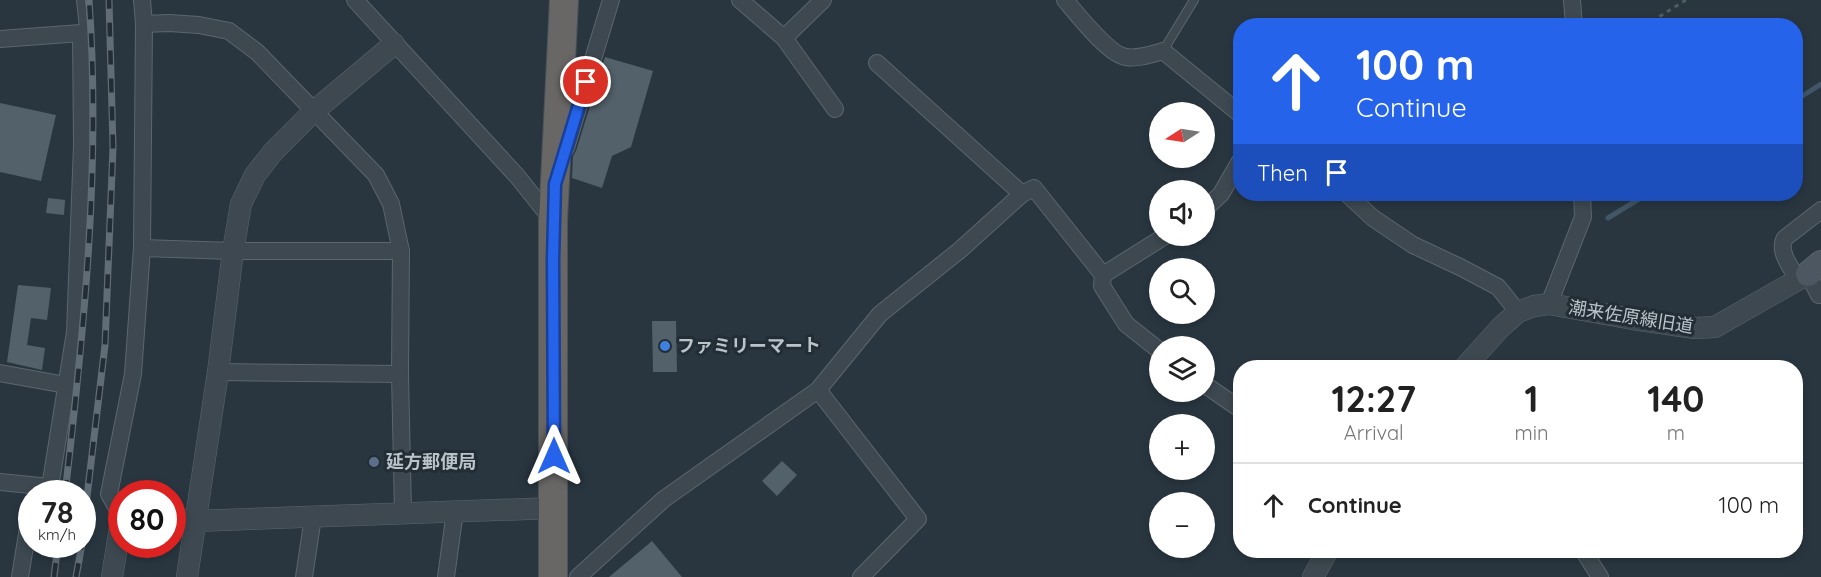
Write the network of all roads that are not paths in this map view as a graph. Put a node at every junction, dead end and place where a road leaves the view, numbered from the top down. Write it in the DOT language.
graph roads {
  1 [pos="81,0"];
  2 [pos="142,0"];
  3 [pos="355,0"];
  4 [pos="564,0"];
  5 [pos="611,0"];
  6 [pos="740,0"];
  7 [pos="823,0"];
  8 [pos="1065,0"];
  9 [pos="1194,0"];
  10 [pos="1572,0"];
  11 [pos="1573,18"];
  12 [pos="144,24"];
  13 [pos="81,33"];
  14 [pos="784,38"];
  15 [pos="0,39"];
  16 [pos="394,44"];
  17 [pos="1163,51"];
  18 [pos="877,63"];
  19 [pos="1233,108"];
  20 [pos="835,109"];
  21 [pos="314,112"];
  22 [pos="1233,173"];
  23 [pos="555,184"];
  24 [pos="1022,194"];
  25 [pos="1215,200"];
  26 [pos="1355,201"];
  27 [pos="1582,201"];
  28 [pos="1821,210"];
  29 [pos="554,221"];
  30 [pos="1149,246"];
  31 [pos="142,249"];
  32 [pos="233,251"];
  33 [pos="401,251"];
  34 [pos="1812,272"];
  35 [pos="1103,275"];
  36 [pos="1821,295"];
  37 [pos="1549,304"];
  38 [pos="1518,312"];
  39 [pos="1149,342"];
  40 [pos="1472,360"];
  41 [pos="218,372"];
  42 [pos="0,373"];
  43 [pos="400,374"];
  44 [pos="66,385"];
  45 [pos="818,390"];
  46 [pos="1215,392"];
  47 [pos="1233,404"];
  48 [pos="51,480"];
  49 [pos="112,480"];
  50 [pos="0,482"];
  51 [pos="18,486"];
  52 [pos="554,508"];
  53 [pos="455,511"];
  54 [pos="403,513"];
  55 [pos="313,517"];
  56 [pos="186,521"];
  57 [pos="195,521"];
  58 [pos="23,558"];
  59 [pos="115,558"];
  60 [pos="1324,558"];
  61 [pos="1588,558"];
  62 [pos="20,577"];
  63 [pos="112,577"];
  64 [pos="186,577"];
  65 [pos="304,577"];
  66 [pos="446,577"];
  67 [pos="553,577"];
  68 [pos="578,577"];
  69 [pos="861,577"];
  70 [pos="1313,577"];
  71 [pos="1600,577"];
  1 -- 13 [label="lane"];
  2 -- 12 [label="street"];
  3 -- 16 [label="street"];
  4 -- 23 [label="highway"];
  5 -- 23 [label="street"];
  6 -- 14 [label="street"];
  7 -- 14 [label="street"];
  8 -- 17 [label="street"];
  9 -- 17 [label="lane"];
  10 -- 11 [label="street"];
  12 -- 21 [label="street"];
  12 -- 31 [label="street"];
  13 -- 15 [label="street"];
  13 -- 44 [label="street"];
  14 -- 20 [label="street"];
  16 -- 21 [label="street"];
  16 -- 29 [label="street"];
  17 -- 19 [label="street"];
  18 -- 24 [label="street"];
  21 -- 32 [label="street"];
  21 -- 33 [label="street"];
  22 -- 25 [label="street"];
  23 -- 29 [label="highway"];
  24 -- 35 [label="street"];
  24 -- 45 [label="street"];
  26 -- 38 [label="street"];
  27 -- 37 [label="street"];
  28 -- 34 [label="street"];
  29 -- 52 [label="highway"];
  30 -- 35 [label="street"];
  31 -- 32 [label="street"];
  31 -- 49 [label="street"];
  32 -- 33 [label="street"];
  32 -- 41 [label="street"];
  33 -- 43 [label="street"];
  34 -- 36 [label="street"];
  34 -- 37 [label="street, 潮来佐原線旧道"];
  35 -- 39 [label="street"];
  37 -- 38 [label="street, 潮来佐原線旧道"];
  38 -- 40 [label="street, 潮来佐原線旧道"];
  41 -- 43 [label="street"];
  41 -- 57 [label="street"];
  42 -- 44 [label="street"];
  43 -- 54 [label="street"];
  44 -- 48 [label="street"];
  45 -- 68 [label="street"];
  45 -- 69 [label="street"];
  46 -- 47 [label="street"];
  50 -- 51 [label="street"];
  52 -- 53 [label="street"];
  52 -- 67 [label="highway"];
  53 -- 54 [label="street"];
  53 -- 66 [label="street"];
  54 -- 55 [label="street"];
  55 -- 57 [label="street"];
  55 -- 65 [label="street"];
  56 -- 57 [label="street"];
  57 -- 64 [label="street"];
  58 -- 62 [label="street"];
  59 -- 63 [label="street"];
  60 -- 70 [label="street"];
  61 -- 71 [label="street"];
}
